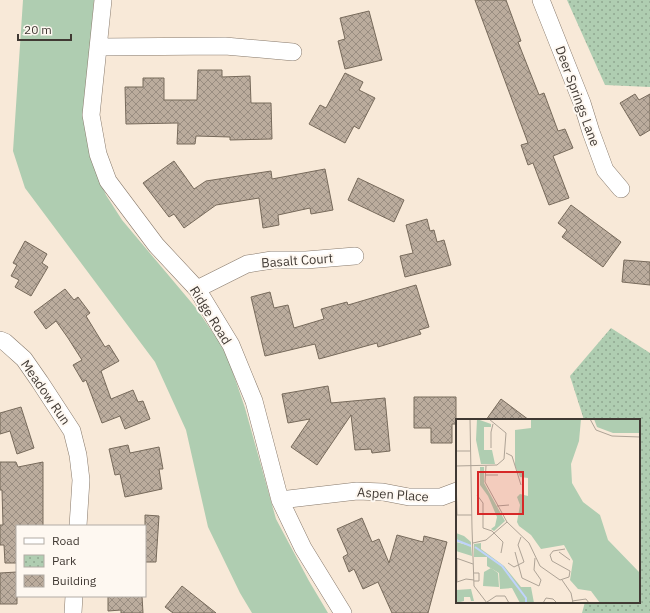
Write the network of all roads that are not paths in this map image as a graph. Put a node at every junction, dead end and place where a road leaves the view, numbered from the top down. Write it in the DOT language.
graph roads {
  1 [pos="103,0"];
  2 [pos="541,0"];
  3 [pos="98,48"];
  4 [pos="294,52"];
  5 [pos="621,189"];
  6 [pos="355,256"];
  7 [pos="197,289"];
  8 [pos="0,340"];
  9 [pos="456,491"];
  10 [pos="280,500"];
  11 [pos="78,525"];
  12 [pos="74,597"];
  13 [pos="73,613"];
  14 [pos="343,613"];
  1 -- 3 [label="street, Ridge Road"];
  2 -- 5 [label="street, Deer Springs Lane"];
  3 -- 4 [label="street"];
  3 -- 7 [label="street, Ridge Road"];
  6 -- 7 [label="street, Basalt Court"];
  7 -- 10 [label="street, Ridge Road"];
  8 -- 11 [label="street, Meadow Run"];
  9 -- 10 [label="street, Aspen Place"];
  10 -- 14 [label="street, Ridge Road"];
  12 -- 13 [label="street"];
}
